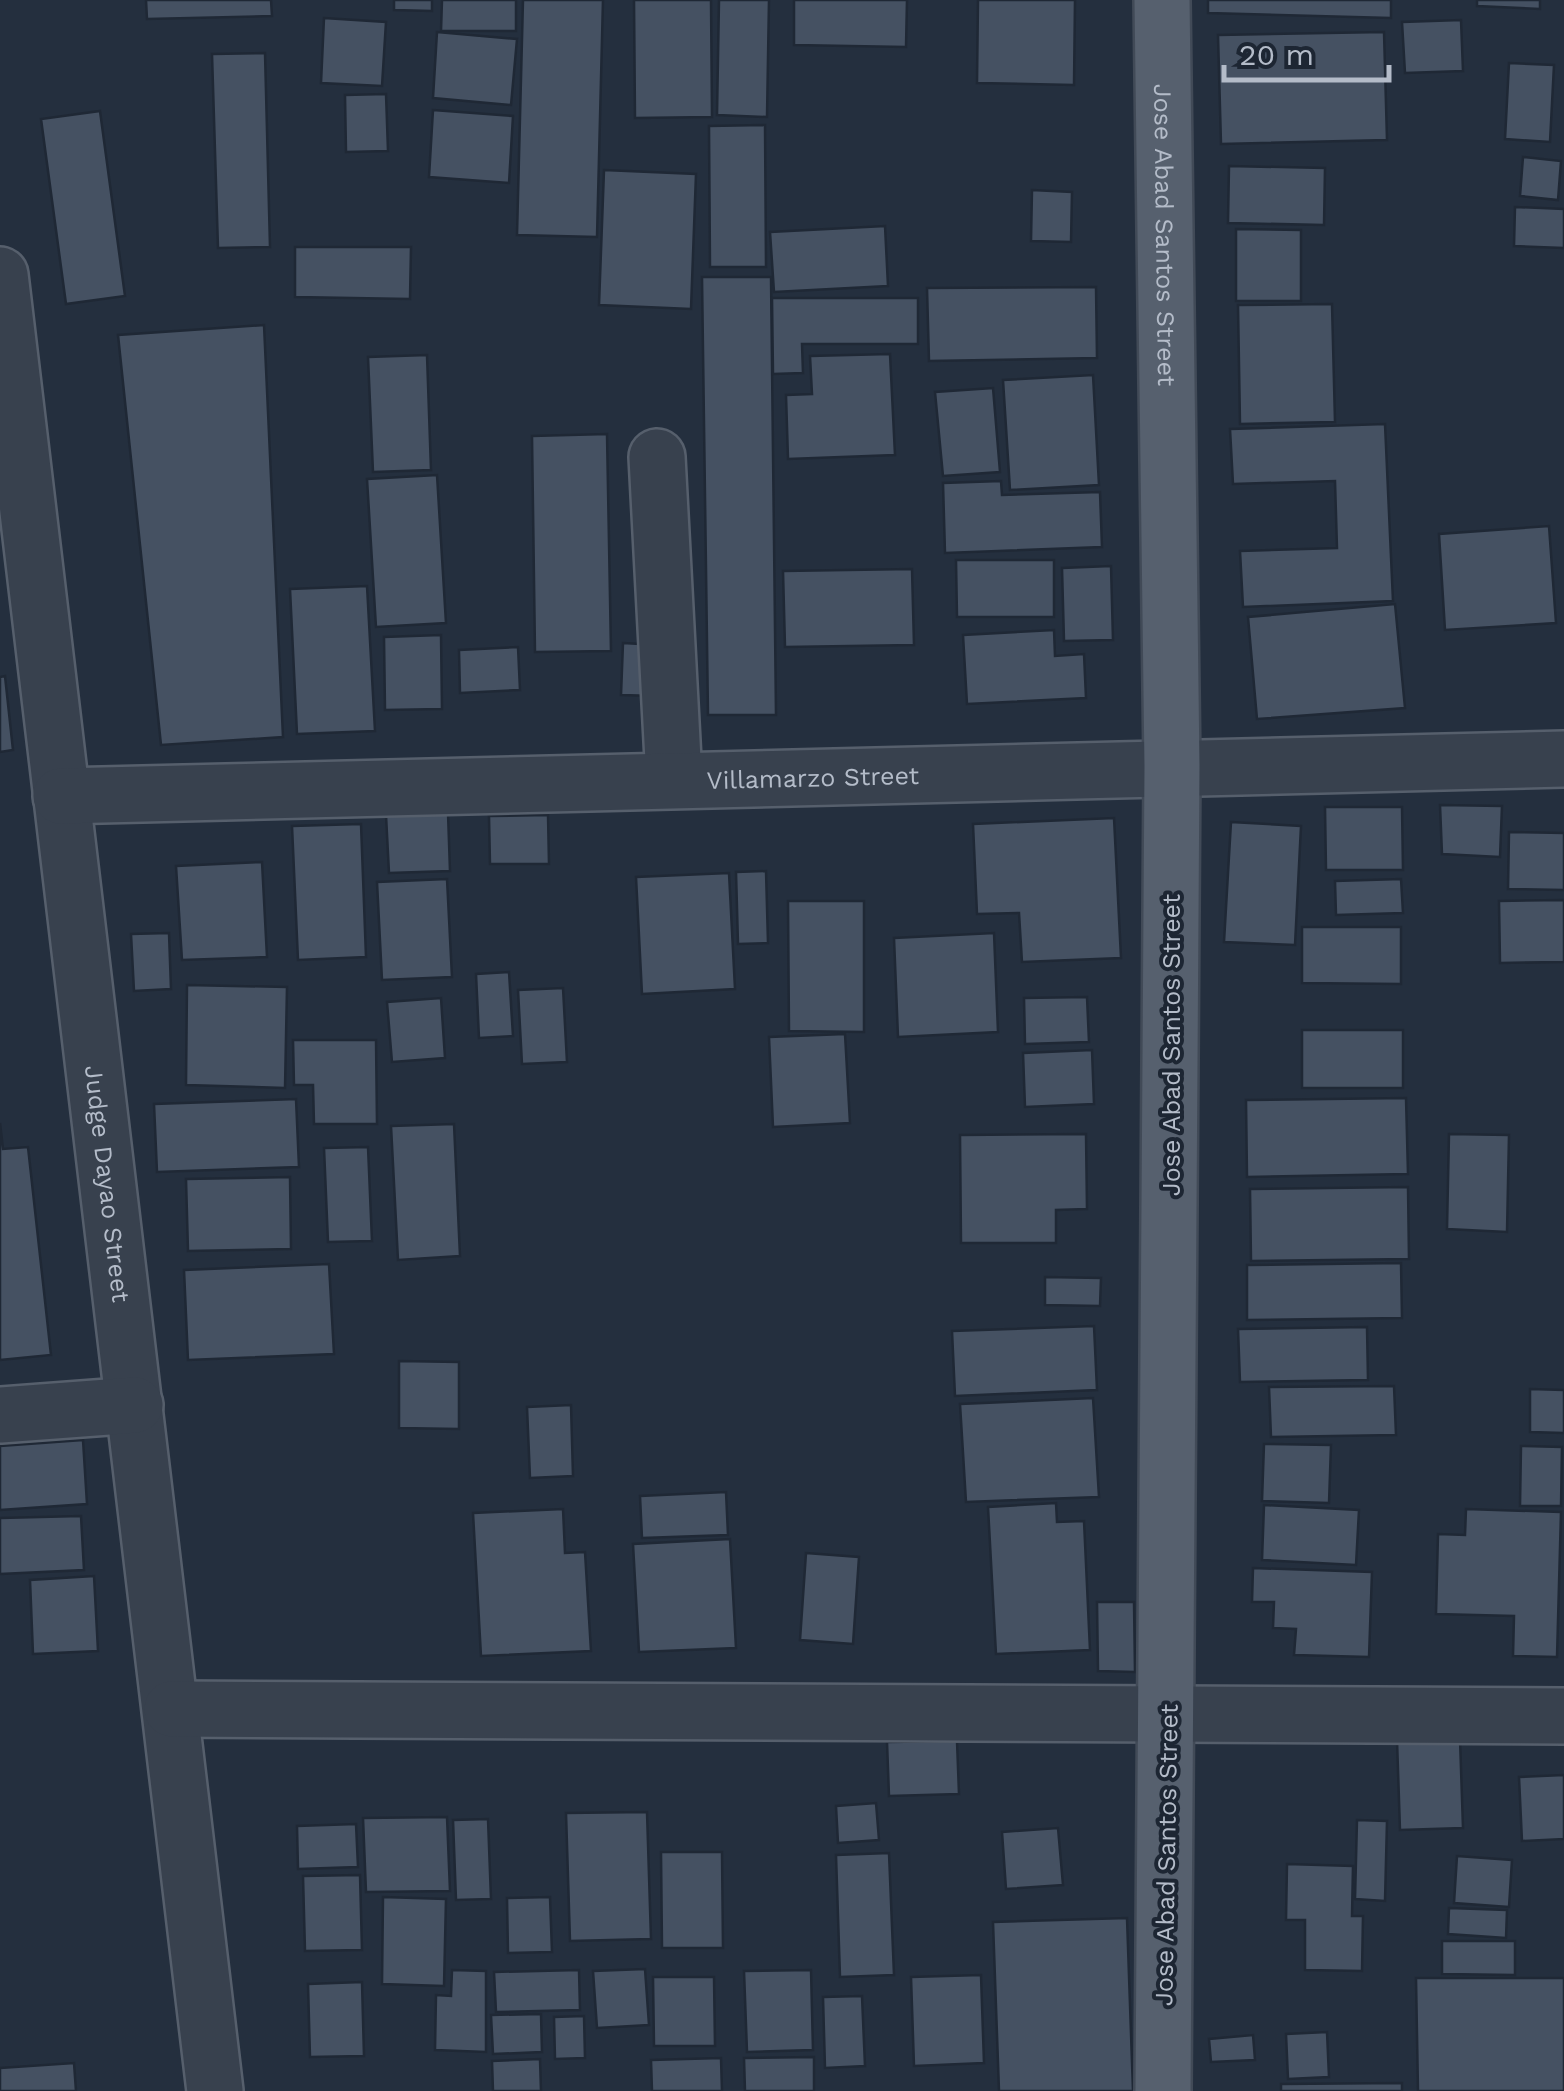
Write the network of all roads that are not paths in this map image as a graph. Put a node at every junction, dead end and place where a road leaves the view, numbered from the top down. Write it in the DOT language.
graph roads {
  1 [pos="1162,0"];
  2 [pos="0,274"];
  3 [pos="657,457"];
  4 [pos="1564,759"];
  5 [pos="1172,766"];
  6 [pos="674,779"];
  7 [pos="61,796"];
  8 [pos="135,1405"];
  9 [pos="0,1415"];
  10 [pos="172,1709"];
  11 [pos="1168,1715"];
  12 [pos="1564,1716"];
  13 [pos="215,2091"];
  14 [pos="1163,2091"];
  1 -- 5 [label="main road, Jose Abad Santos Street"];
  2 -- 7 [label="street, Judge Dayao Street"];
  3 -- 6 [label="street"];
  4 -- 5 [label="street, Villamarzo Street"];
  5 -- 6 [label="street, Villamarzo Street"];
  5 -- 11 [label="main road, Jose Abad Santos Street"];
  6 -- 7 [label="street, Villamarzo Street"];
  7 -- 8 [label="street, Judge Dayao Street"];
  8 -- 9 [label="street"];
  8 -- 10 [label="street, Judge Dayao Street"];
  10 -- 11 [label="street"];
  10 -- 13 [label="street, Judge Dayao Street"];
  11 -- 12 [label="street"];
  11 -- 14 [label="main road, Jose Abad Santos Street"];
}
